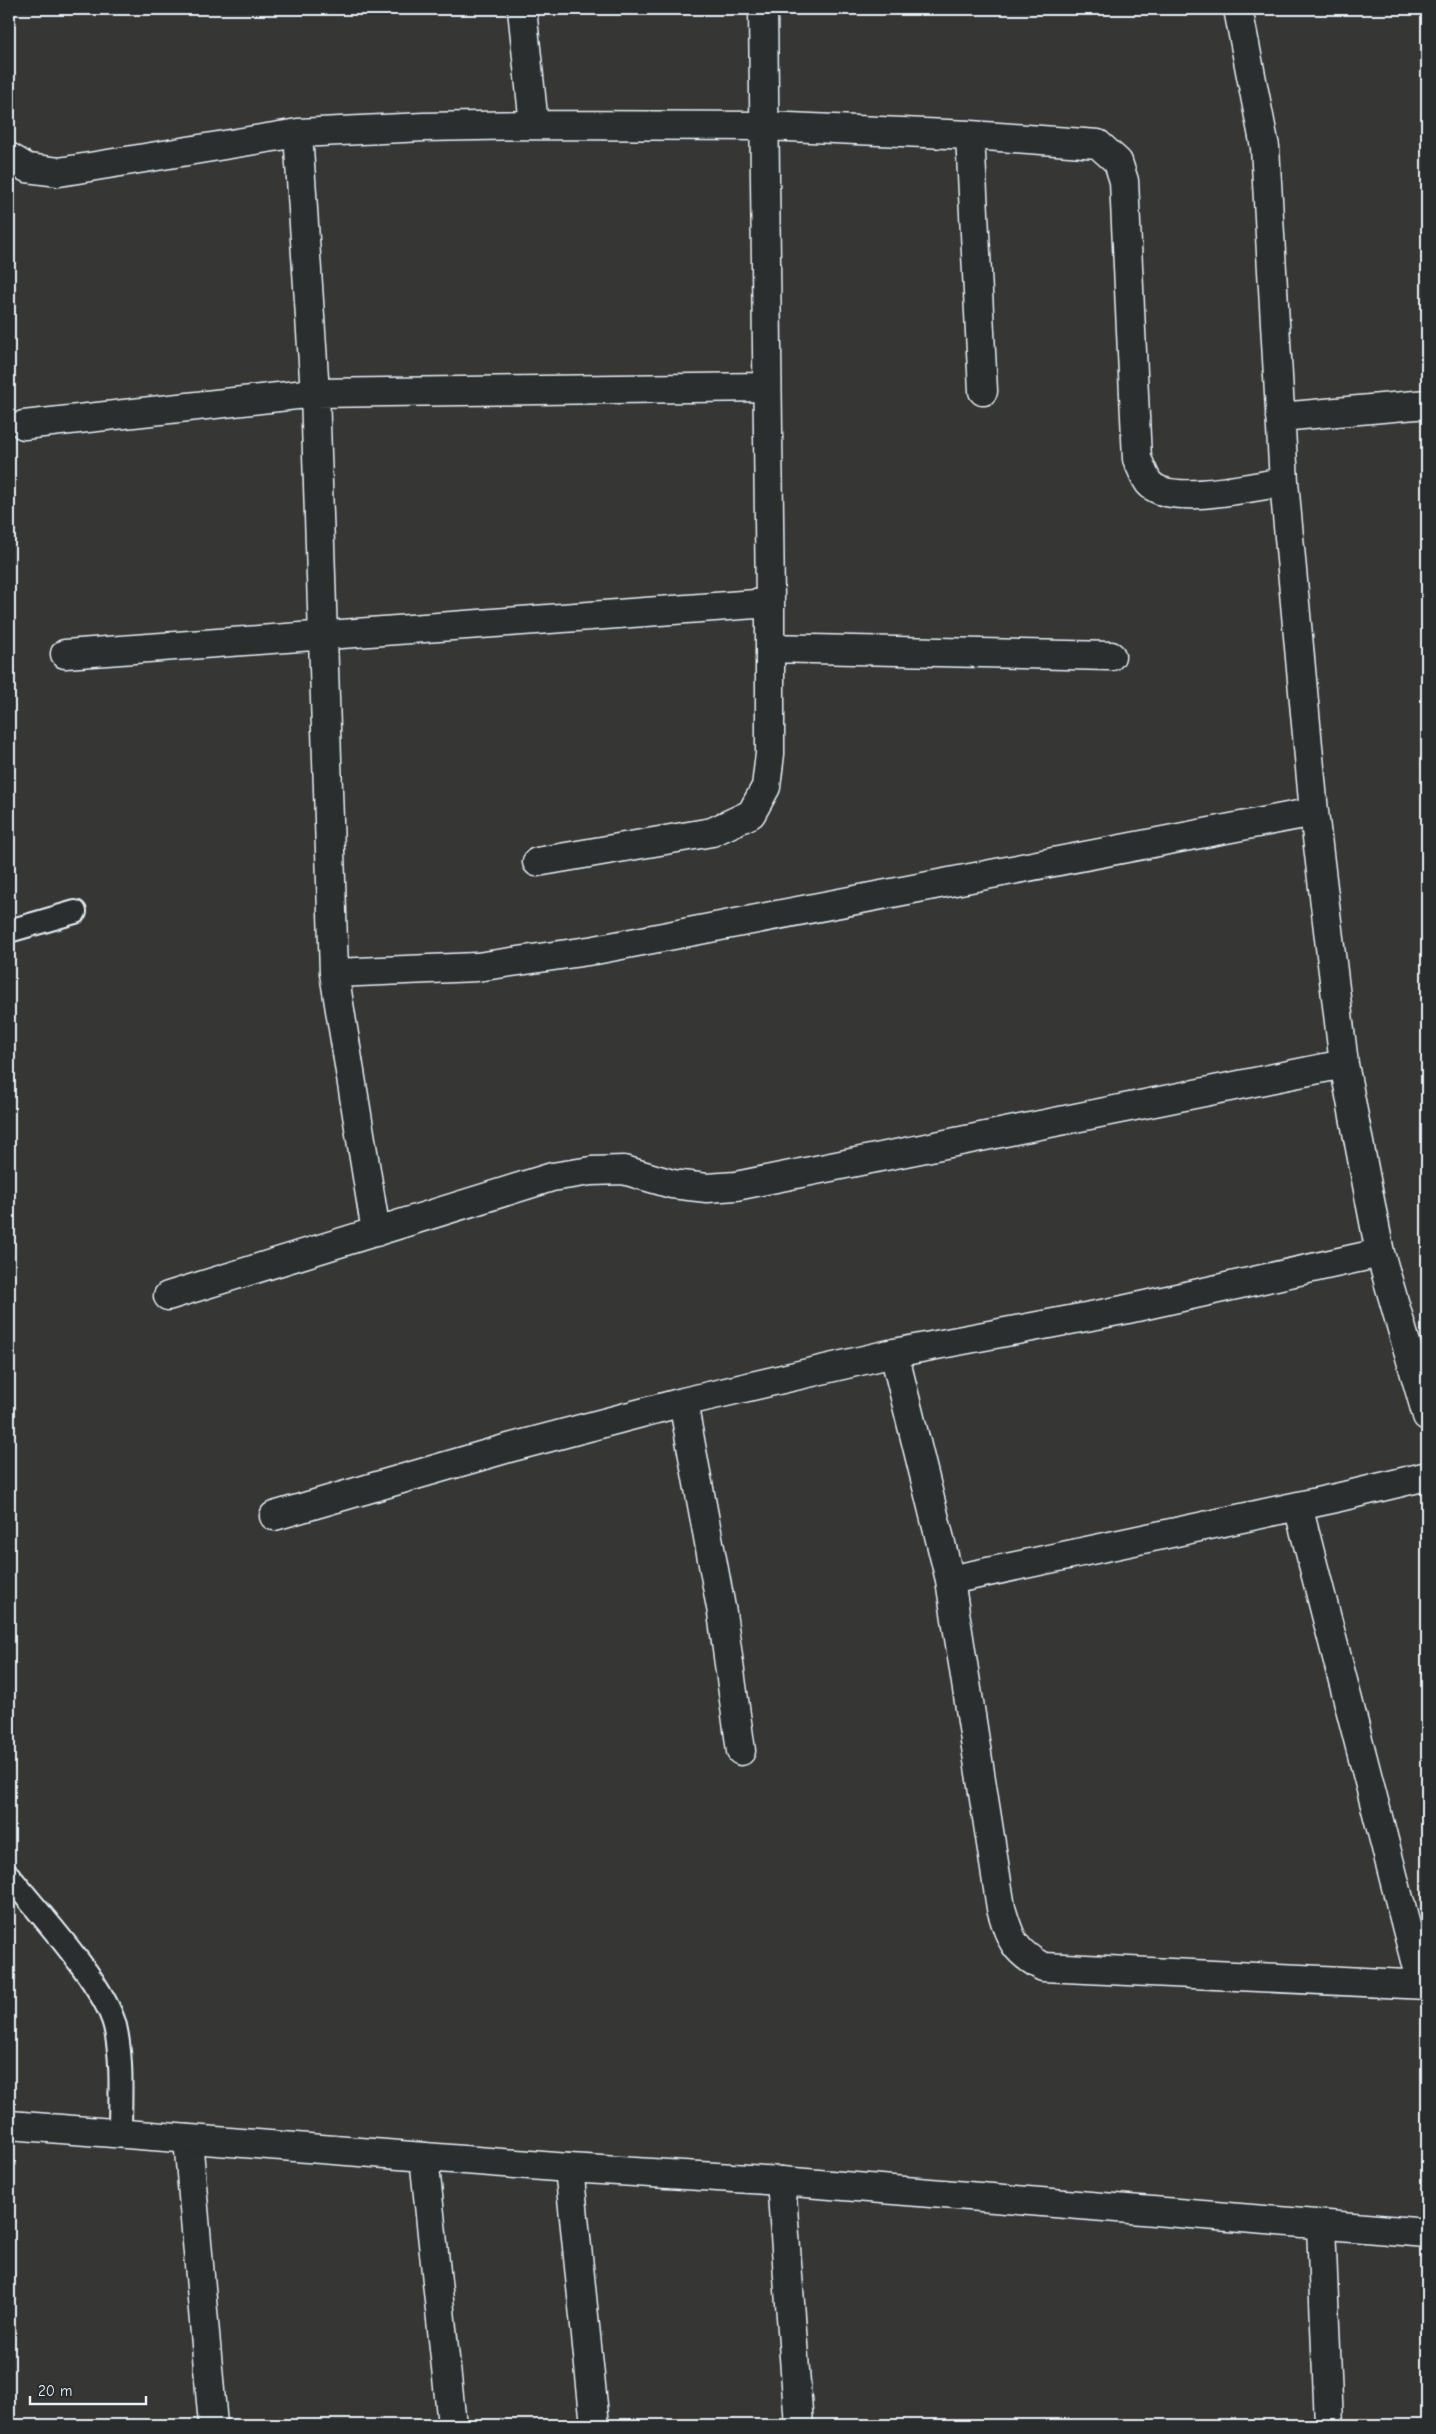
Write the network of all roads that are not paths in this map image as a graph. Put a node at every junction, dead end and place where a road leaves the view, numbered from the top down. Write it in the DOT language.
graph roads {
  1 [pos="522,9"];
  2 [pos="763,9"];
  3 [pos="1238,9"];
  4 [pos="534,125"];
  5 [pos="766,126"];
  6 [pos="298,133"];
  7 [pos="970,135"];
  8 [pos="9,157"];
  9 [pos="767,387"];
  10 [pos="983,391"];
  11 [pos="315,393"];
  12 [pos="1427,404"];
  13 [pos="1280,417"];
  14 [pos="24,424"];
  15 [pos="1284,482"];
  16 [pos="770,603"];
  17 [pos="324,634"];
  18 [pos="770,648"];
  19 [pos="65,654"];
  20 [pos="1111,656"];
  21 [pos="1314,812"];
  22 [pos="537,862"];
  23 [pos="75,912"];
  24 [pos="9,931"];
  25 [pos="334,973"];
  26 [pos="1344,1064"];
  27 [pos="376,1232"];
  28 [pos="1380,1253"];
  29 [pos="168,1296"];
  30 [pos="894,1352"];
  31 [pos="683,1402"];
  32 [pos="1427,1416"];
  33 [pos="1427,1476"];
  34 [pos="1298,1506"];
  35 [pos="274,1516"];
  36 [pos="950,1580"];
  37 [pos="741,1751"];
  38 [pos="9,1876"];
  39 [pos="1424,1984"];
  40 [pos="9,2124"];
  41 [pos="120,2133"];
  42 [pos="188,2139"];
  43 [pos="424,2157"];
  44 [pos="569,2168"];
  45 [pos="782,2180"];
  46 [pos="1321,2225"];
  47 [pos="1427,2232"];
  48 [pos="213,2425"];
  49 [pos="452,2425"];
  50 [pos="595,2425"];
  51 [pos="799,2425"];
  52 [pos="1329,2425"];
  1 -- 4 [label="main road"];
  2 -- 5 [label="main road"];
  3 -- 13 [label="main road"];
  4 -- 5 [label="main road"];
  4 -- 6 [label="main road"];
  5 -- 7 [label="main road"];
  5 -- 9 [label="main road"];
  6 -- 8 [label="main road"];
  6 -- 11 [label="main road"];
  7 -- 10 [label="main road"];
  7 -- 15 [label="main road"];
  9 -- 11 [label="main road"];
  9 -- 16 [label="main road"];
  11 -- 14 [label="main road"];
  11 -- 17 [label="main road"];
  12 -- 13 [label="main road"];
  13 -- 15 [label="main road"];
  15 -- 21 [label="main road"];
  16 -- 17 [label="main road"];
  16 -- 18 [label="main road"];
  17 -- 19 [label="main road"];
  17 -- 25 [label="main road"];
  18 -- 20 [label="main road"];
  18 -- 22 [label="main road"];
  21 -- 25 [label="main road"];
  21 -- 26 [label="main road"];
  23 -- 24 [label="lane"];
  25 -- 27 [label="main road"];
  26 -- 27 [label="main road"];
  26 -- 28 [label="main road"];
  27 -- 29 [label="main road"];
  28 -- 30 [label="main road"];
  28 -- 32 [label="main road"];
  30 -- 31 [label="main road"];
  30 -- 36 [label="main road"];
  31 -- 35 [label="main road"];
  31 -- 37 [label="main road"];
  33 -- 34 [label="main road"];
  34 -- 36 [label="main road"];
  34 -- 39 [label="main road"];
  36 -- 39 [label="main road"];
  38 -- 41 [label="lane"];
  40 -- 41 [label="main road"];
  41 -- 42 [label="main road"];
  42 -- 43 [label="main road"];
  42 -- 48 [label="main road"];
  43 -- 44 [label="main road"];
  43 -- 49 [label="main road"];
  44 -- 45 [label="main road"];
  44 -- 50 [label="main road"];
  45 -- 46 [label="main road"];
  45 -- 51 [label="main road"];
  46 -- 47 [label="main road"];
  46 -- 52 [label="main road"];
}
